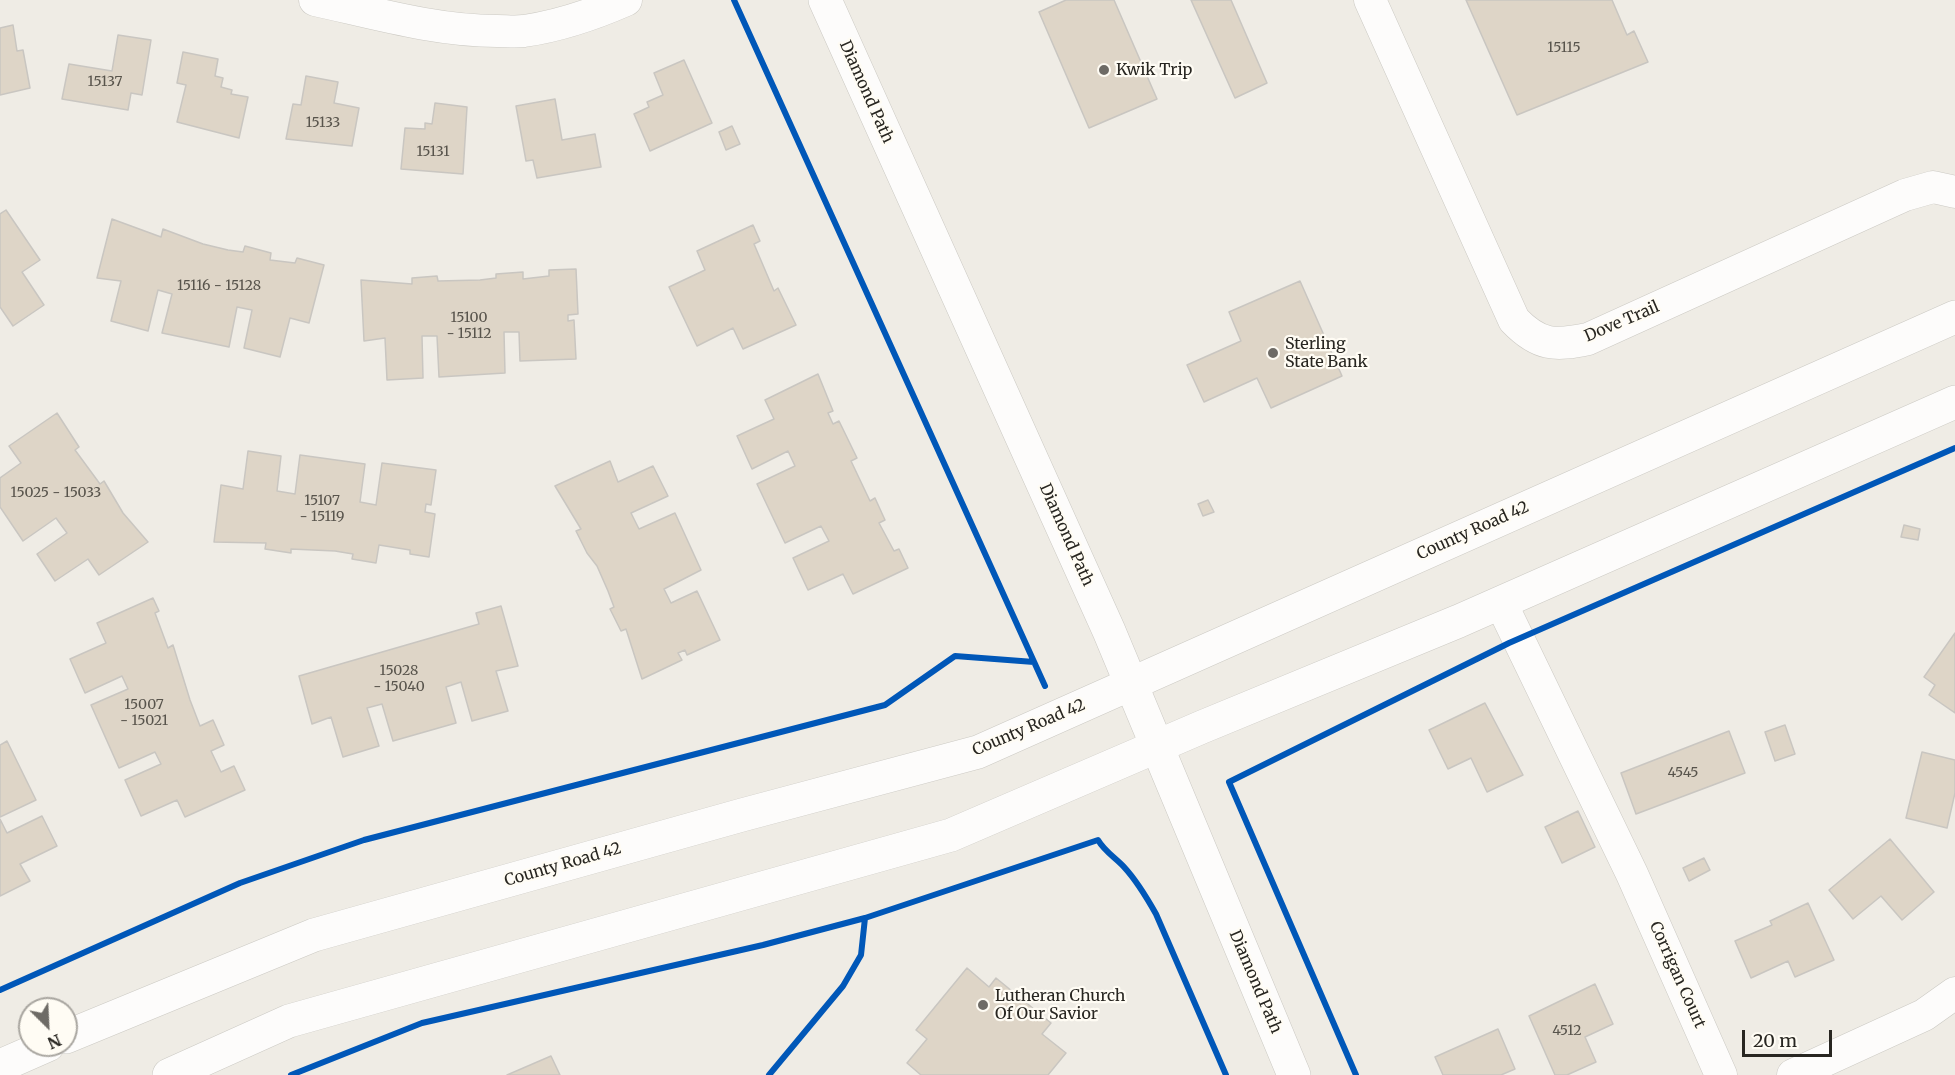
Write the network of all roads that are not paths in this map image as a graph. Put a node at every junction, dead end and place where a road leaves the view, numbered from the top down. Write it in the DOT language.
graph roads {
  1 [pos="318,0"];
  2 [pos="626,0"];
  3 [pos="825,0"];
  4 [pos="1370,0"];
  5 [pos="1955,192"];
  6 [pos="1955,317"];
  7 [pos="1955,402"];
  8 [pos="1500,603"];
  9 [pos="1131,684"];
  10 [pos="1157,746"];
  11 [pos="1955,993"];
  12 [pos="78,1032"];
  13 [pos="21,1057"];
  14 [pos="0,1066"];
  15 [pos="168,1075"];
  16 [pos="1294,1075"];
  17 [pos="1721,1075"];
  18 [pos="1793,1075"];
  1 -- 2 [label="street"];
  3 -- 9 [label="main road, Diamond Path"];
  4 -- 5 [label="street, Dove Trail"];
  6 -- 9 [label="main road, County Road 42"];
  7 -- 8 [label="main road"];
  8 -- 10 [label="main road"];
  8 -- 17 [label="street, Corrigan Court"];
  9 -- 10 [label="main road, Diamond Path"];
  9 -- 12 [label="main road, County Road 42"];
  10 -- 15 [label="main road"];
  10 -- 16 [label="main road, Diamond Path"];
  11 -- 18 [label="street"];
  13 -- 14 [label="main road"];
}
